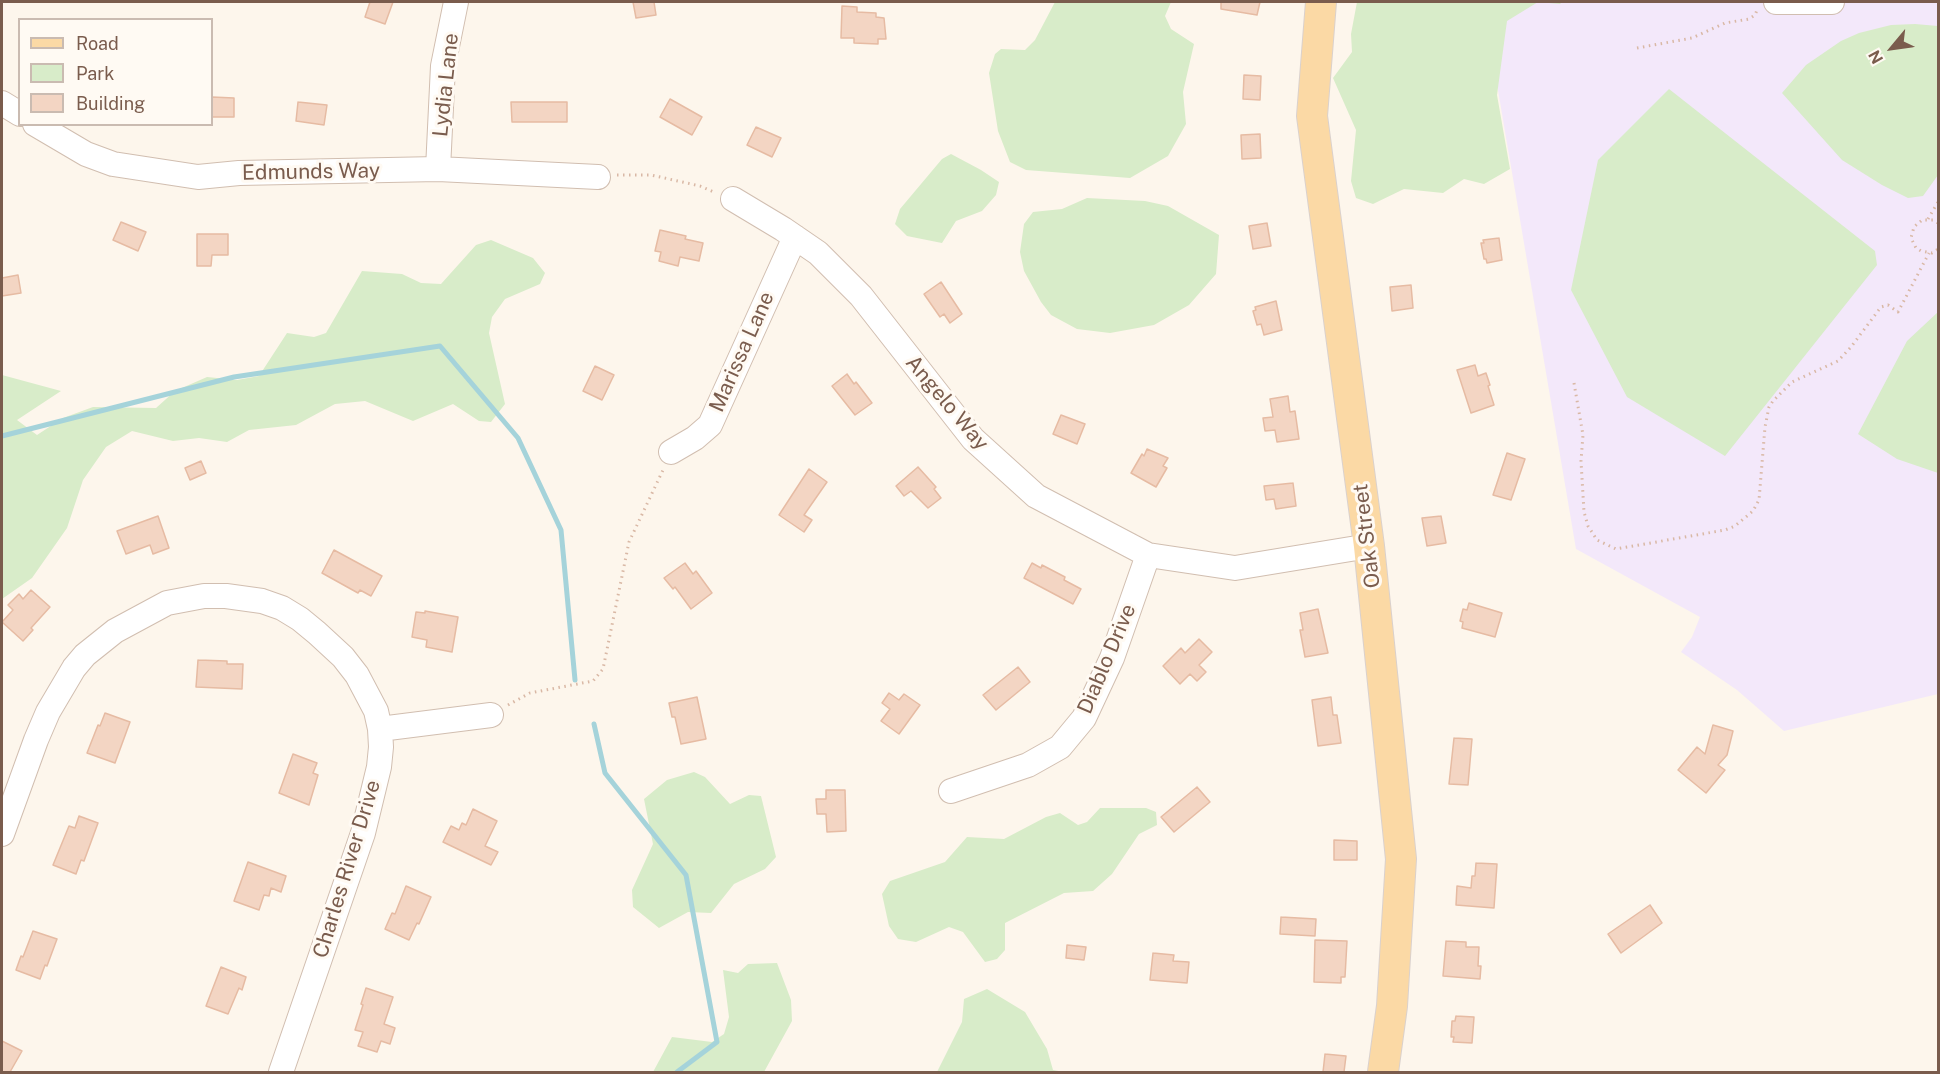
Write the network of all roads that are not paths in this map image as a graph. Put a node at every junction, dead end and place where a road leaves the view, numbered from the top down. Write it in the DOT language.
graph roads {
  1 [pos="456,2"];
  2 [pos="1321,2"];
  3 [pos="1776,2"];
  4 [pos="1832,2"];
  5 [pos="2,103"];
  6 [pos="18,113"];
  7 [pos="38,126"];
  8 [pos="438,169"];
  9 [pos="598,177"];
  10 [pos="733,199"];
  11 [pos="795,237"];
  12 [pos="671,452"];
  13 [pos="1369,546"];
  14 [pos="1148,555"];
  15 [pos="491,715"];
  16 [pos="380,729"];
  17 [pos="951,791"];
  18 [pos="2,834"];
  19 [pos="281,1072"];
  20 [pos="1383,1072"];
  1 -- 8 [label="street, Lydia Lane"];
  2 -- 13 [label="main road, Oak Street"];
  3 -- 4 [label="street"];
  5 -- 6 [label="street"];
  7 -- 8 [label="street, Edmunds Way"];
  8 -- 9 [label="street, Edmunds Way"];
  10 -- 11 [label="street, Angelo Way"];
  11 -- 12 [label="street, Marissa Lane"];
  11 -- 14 [label="street, Angelo Way"];
  13 -- 14 [label="street, Angelo Way"];
  13 -- 20 [label="main road, Oak Street"];
  14 -- 17 [label="street, Diablo Drive"];
  15 -- 16 [label="street"];
  16 -- 18 [label="street, Charles River Drive"];
  16 -- 19 [label="street, Charles River Drive"];
}
